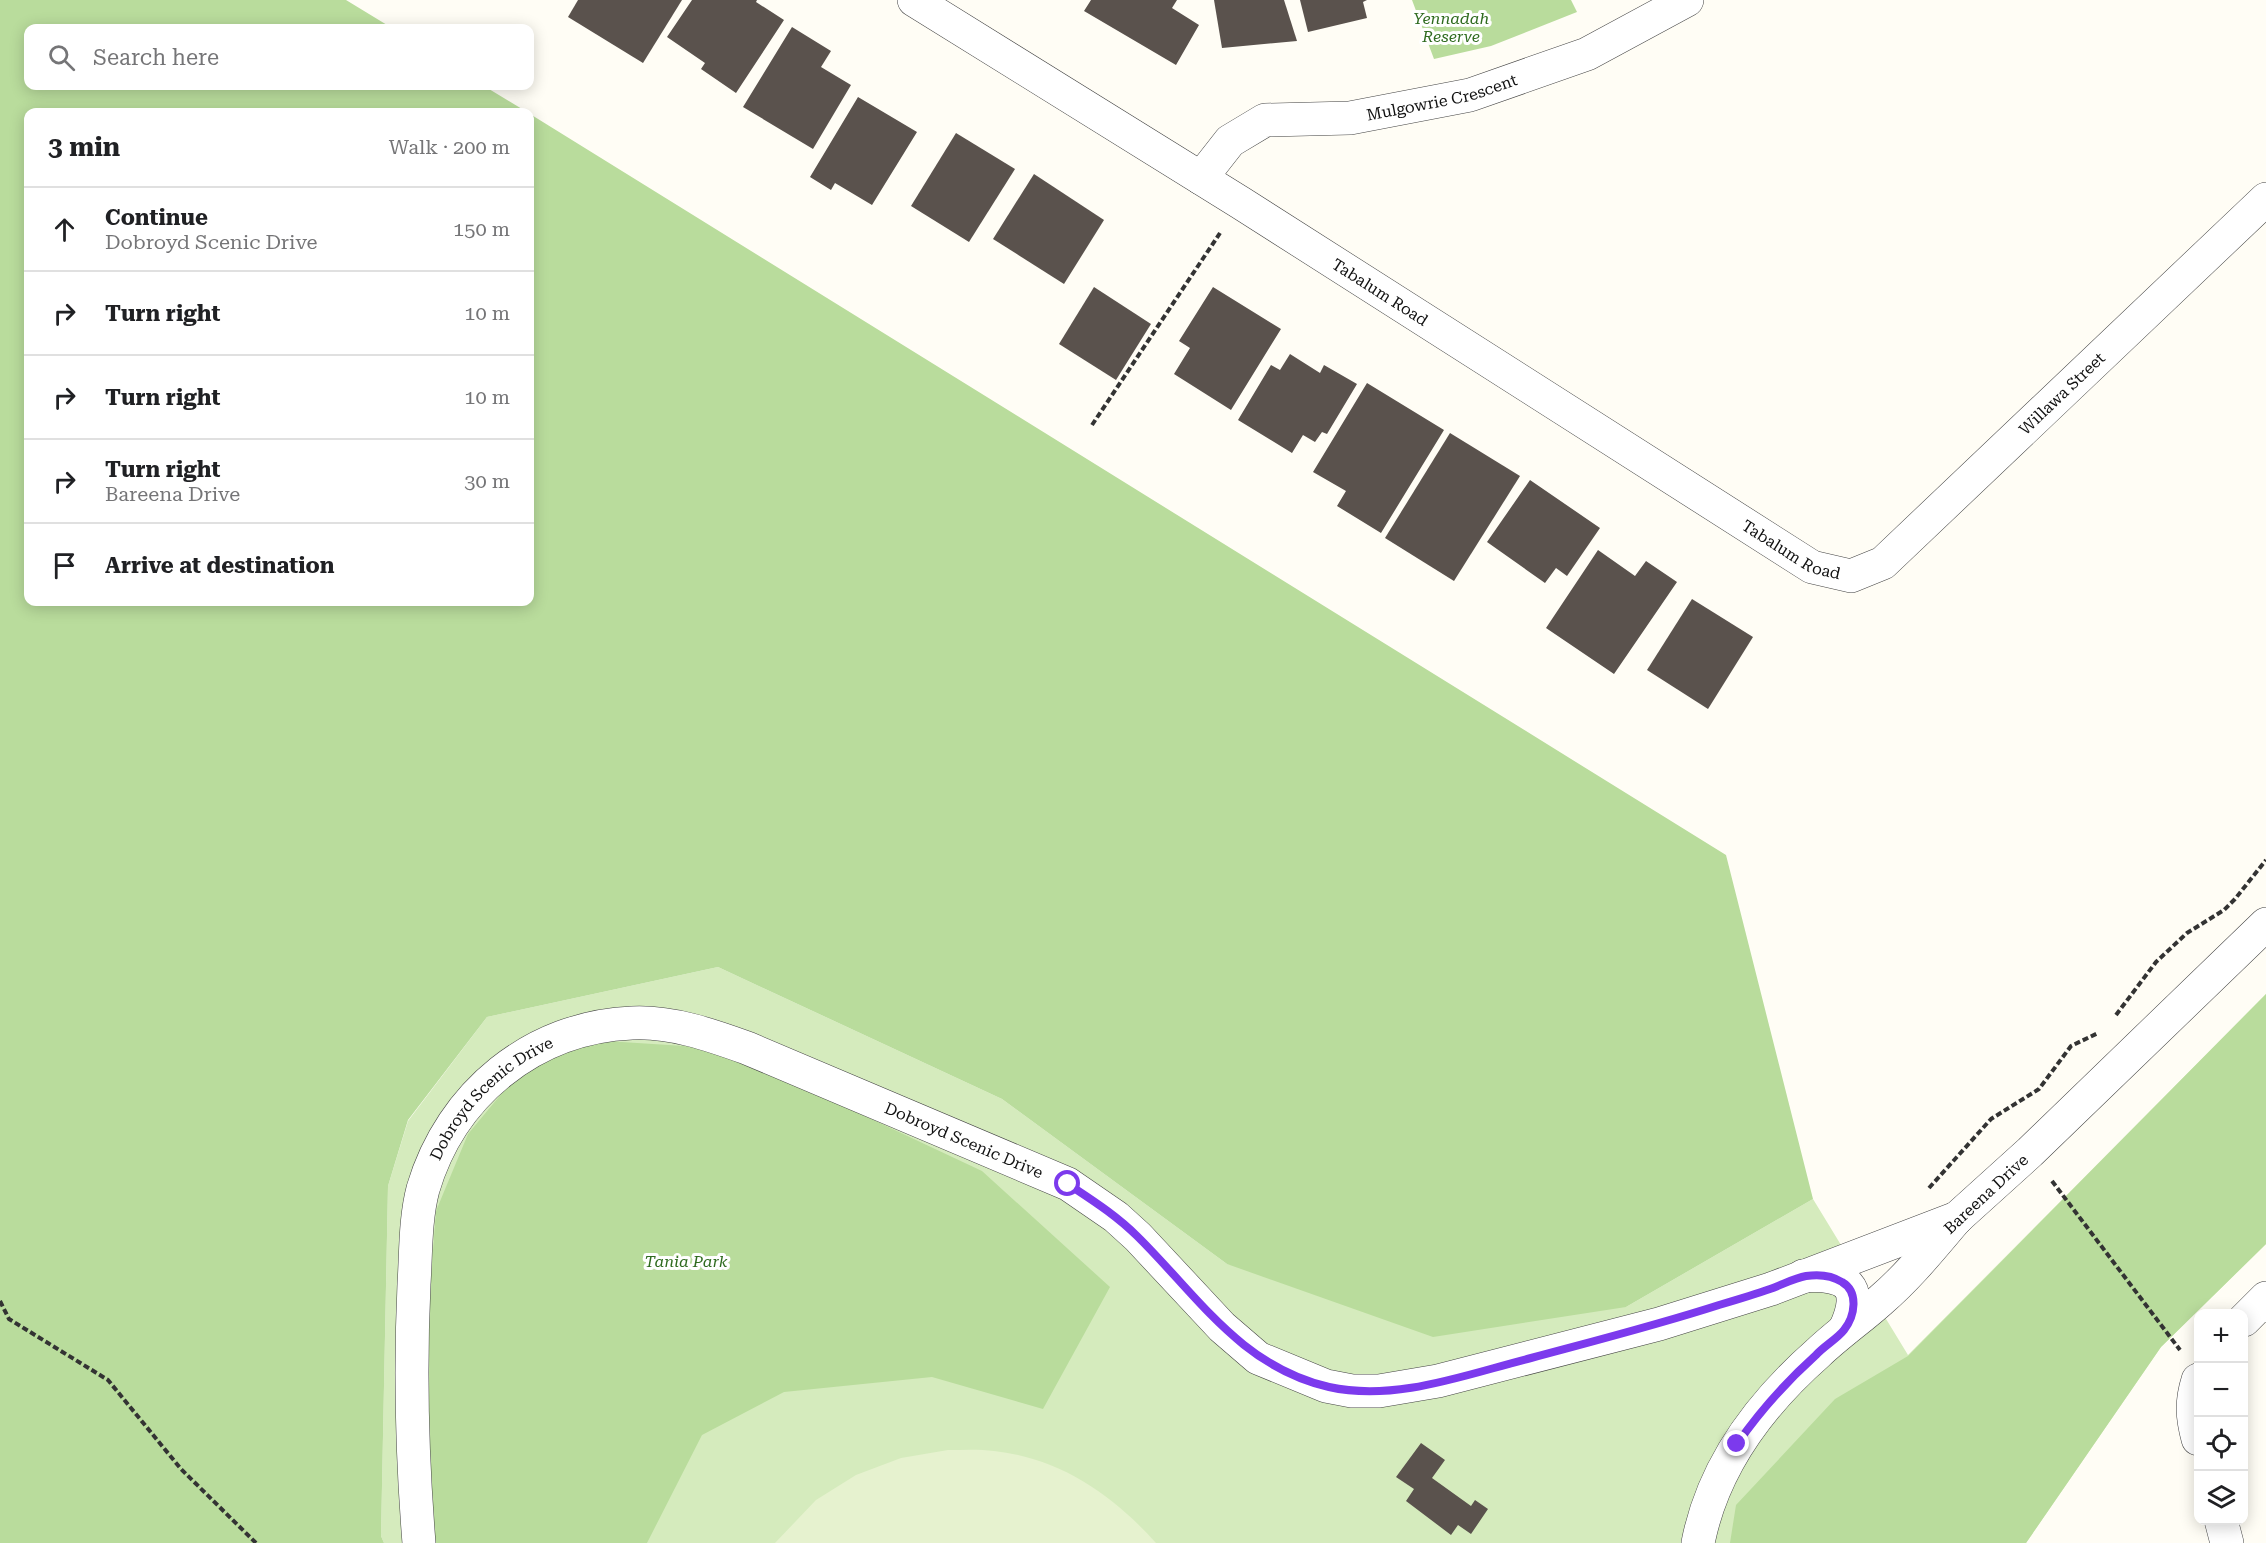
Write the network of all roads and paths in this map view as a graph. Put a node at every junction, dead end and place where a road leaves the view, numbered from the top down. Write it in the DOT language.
graph roads {
  1 [pos="914,0"];
  2 [pos="1687,0"];
  3 [pos="1201,178"];
  4 [pos="2266,199"];
  5 [pos="1241,203"];
  6 [pos="1092,425"];
  7 [pos="1851,576"];
  8 [pos="2266,860"];
  9 [pos="2266,924"];
  10 [pos="2115,1017"];
  11 [pos="2103,1029"];
  12 [pos="2030,1152"];
  13 [pos="1926,1191"];
  14 [pos="1957,1218"];
  15 [pos="1803,1276"];
  16 [pos="2266,1298"];
  17 [pos="0,1300"];
  18 [pos="2248,1316"];
  19 [pos="1845,1329"];
  20 [pos="2192,1368"];
  21 [pos="2194,1422"];
  22 [pos="2222,1525"];
  23 [pos="256,1543"];
  24 [pos="419,1543"];
  25 [pos="1698,1543"];
  26 [pos="2228,1543"];
  1 -- 3 [label="street, Tabalum Road"];
  2 -- 3 [label="street, Mulgowrie Crescent"];
  3 -- 5 [label="street, Tabalum Road"];
  4 -- 7 [label="street, Willawa Street"];
  5 -- 6 [label="path"];
  5 -- 7 [label="street, Tabalum Road"];
  8 -- 10 [label="path"];
  9 -- 12 [label="street, Bareena Drive"];
  11 -- 13 [label="path"];
  12 -- 14 [label="street, Bareena Drive"];
  12 -- 20 [label="path"];
  14 -- 15 [label="street, Dobroyd Scenic Drive"];
  14 -- 19 [label="street, Bareena Drive"];
  15 -- 19 [label="street"];
  15 -- 24 [label="street, Dobroyd Scenic Drive"];
  16 -- 18 [label="street"];
  17 -- 23 [label="path"];
  19 -- 25 [label="street, Bareena Drive"];
  20 -- 21 [label="street"];
  22 -- 26 [label="street"];
}
